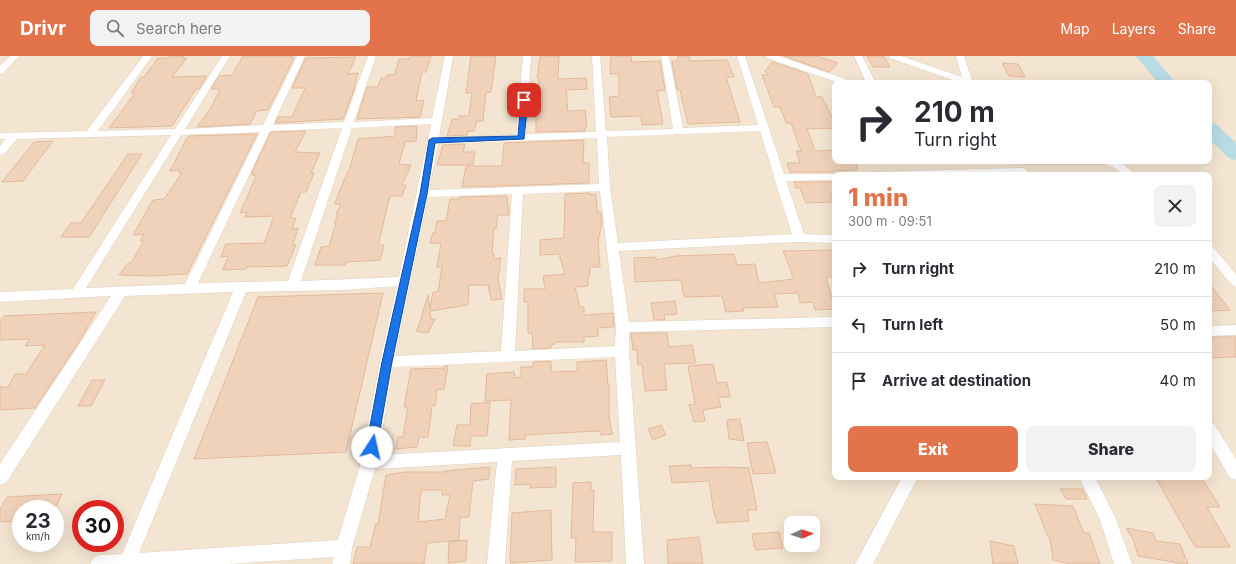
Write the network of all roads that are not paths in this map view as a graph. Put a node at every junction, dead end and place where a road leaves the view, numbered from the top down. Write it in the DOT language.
graph roads {
  1 [pos="15,56"];
  2 [pos="148,56"];
  3 [pos="226,56"];
  4 [pos="301,56"];
  5 [pos="372,56"];
  6 [pos="449,56"];
  7 [pos="526,56"];
  8 [pos="596,56"];
  9 [pos="665,56"];
  10 [pos="741,56"];
  11 [pos="770,56"];
  12 [pos="858,56"];
  13 [pos="893,56"];
  14 [pos="960,56"];
  15 [pos="0,71"];
  16 [pos="839,80"];
  17 [pos="870,80"];
  18 [pos="962,80"];
  19 [pos="967,80"];
  20 [pos="436,121"];
  21 [pos="348,125"];
  22 [pos="266,128"];
  23 [pos="765,128"];
  24 [pos="179,132"];
  25 [pos="679,132"];
  26 [pos="91,133"];
  27 [pos="603,133"];
  28 [pos="15,135"];
  29 [pos="0,136"];
  30 [pos="521,138"];
  31 [pos="432,140"];
  32 [pos="0,152"];
  33 [pos="1115,164"];
  34 [pos="1127,172"];
  35 [pos="832,177"];
  36 [pos="778,178"];
  37 [pos="605,187"];
  38 [pos="518,191"];
  39 [pos="423,194"];
  40 [pos="798,238"];
  41 [pos="832,238"];
  42 [pos="613,247"];
  43 [pos="1212,254"];
  44 [pos="405,281"];
  45 [pos="1236,282"];
  46 [pos="242,286"];
  47 [pos="293,286"];
  48 [pos="189,288"];
  49 [pos="121,291"];
  50 [pos="76,294"];
  51 [pos="0,296"];
  52 [pos="832,322"];
  53 [pos="623,327"];
  54 [pos="1236,330"];
  55 [pos="1212,331"];
  56 [pos="622,352"];
  57 [pos="508,356"];
  58 [pos="387,362"];
  59 [pos="1212,434"];
  60 [pos="628,448"];
  61 [pos="505,454"];
  62 [pos="369,462"];
  63 [pos="1236,473"];
  64 [pos="0,478"];
  65 [pos="908,480"];
  66 [pos="1090,480"];
  67 [pos="342,556"];
  68 [pos="127,563"];
  69 [pos="99,564"];
  70 [pos="496,564"];
  71 [pos="634,564"];
  72 [pos="864,564"];
  73 [pos="1123,564"];
  1 -- 15 [label="street"];
  2 -- 26 [label="street"];
  3 -- 24 [label="street"];
  4 -- 22 [label="street"];
  5 -- 21 [label="street"];
  6 -- 20 [label="street"];
  7 -- 30 [label="street"];
  8 -- 27 [label="street"];
  9 -- 25 [label="street"];
  10 -- 23 [label="street"];
  11 -- 16 [label="street"];
  12 -- 17 [label="street"];
  13 -- 18 [label="street"];
  14 -- 19 [label="street"];
  20 -- 21 [label="street"];
  20 -- 31 [label="street"];
  21 -- 22 [label="street"];
  21 -- 47 [label="street"];
  22 -- 24 [label="street"];
  22 -- 48 [label="street"];
  23 -- 25 [label="street"];
  23 -- 36 [label="street"];
  24 -- 26 [label="street"];
  24 -- 50 [label="street"];
  25 -- 27 [label="street"];
  26 -- 28 [label="street"];
  27 -- 30 [label="street"];
  27 -- 37 [label="street"];
  28 -- 29 [label="street"];
  28 -- 32 [label="street"];
  30 -- 31 [label="street"];
  31 -- 39 [label="street"];
  33 -- 34 [label="street"];
  35 -- 36 [label="street"];
  36 -- 40 [label="street"];
  37 -- 38 [label="street"];
  37 -- 42 [label="street"];
  38 -- 39 [label="street"];
  38 -- 57 [label="street"];
  39 -- 44 [label="street"];
  40 -- 41 [label="street"];
  40 -- 42 [label="street"];
  42 -- 53 [label="street"];
  43 -- 45 [label="street"];
  44 -- 47 [label="street"];
  44 -- 58 [label="street"];
  46 -- 47 [label="street"];
  46 -- 48 [label="street"];
  46 -- 68 [label="street"];
  48 -- 49 [label="street"];
  49 -- 50 [label="street"];
  49 -- 64 [label="street"];
  50 -- 51 [label="street"];
  52 -- 53 [label="street"];
  53 -- 56 [label="street"];
  54 -- 55 [label="street"];
  56 -- 57 [label="street"];
  56 -- 60 [label="street"];
  57 -- 58 [label="street"];
  58 -- 62 [label="street"];
  59 -- 63 [label="street"];
  60 -- 61 [label="street"];
  60 -- 71 [label="street"];
  61 -- 62 [label="street"];
  61 -- 70 [label="street"];
  62 -- 67 [label="street"];
  65 -- 72 [label="street"];
  66 -- 73 [label="street"];
  67 -- 68 [label="street"];
  68 -- 69 [label="street"];
}
